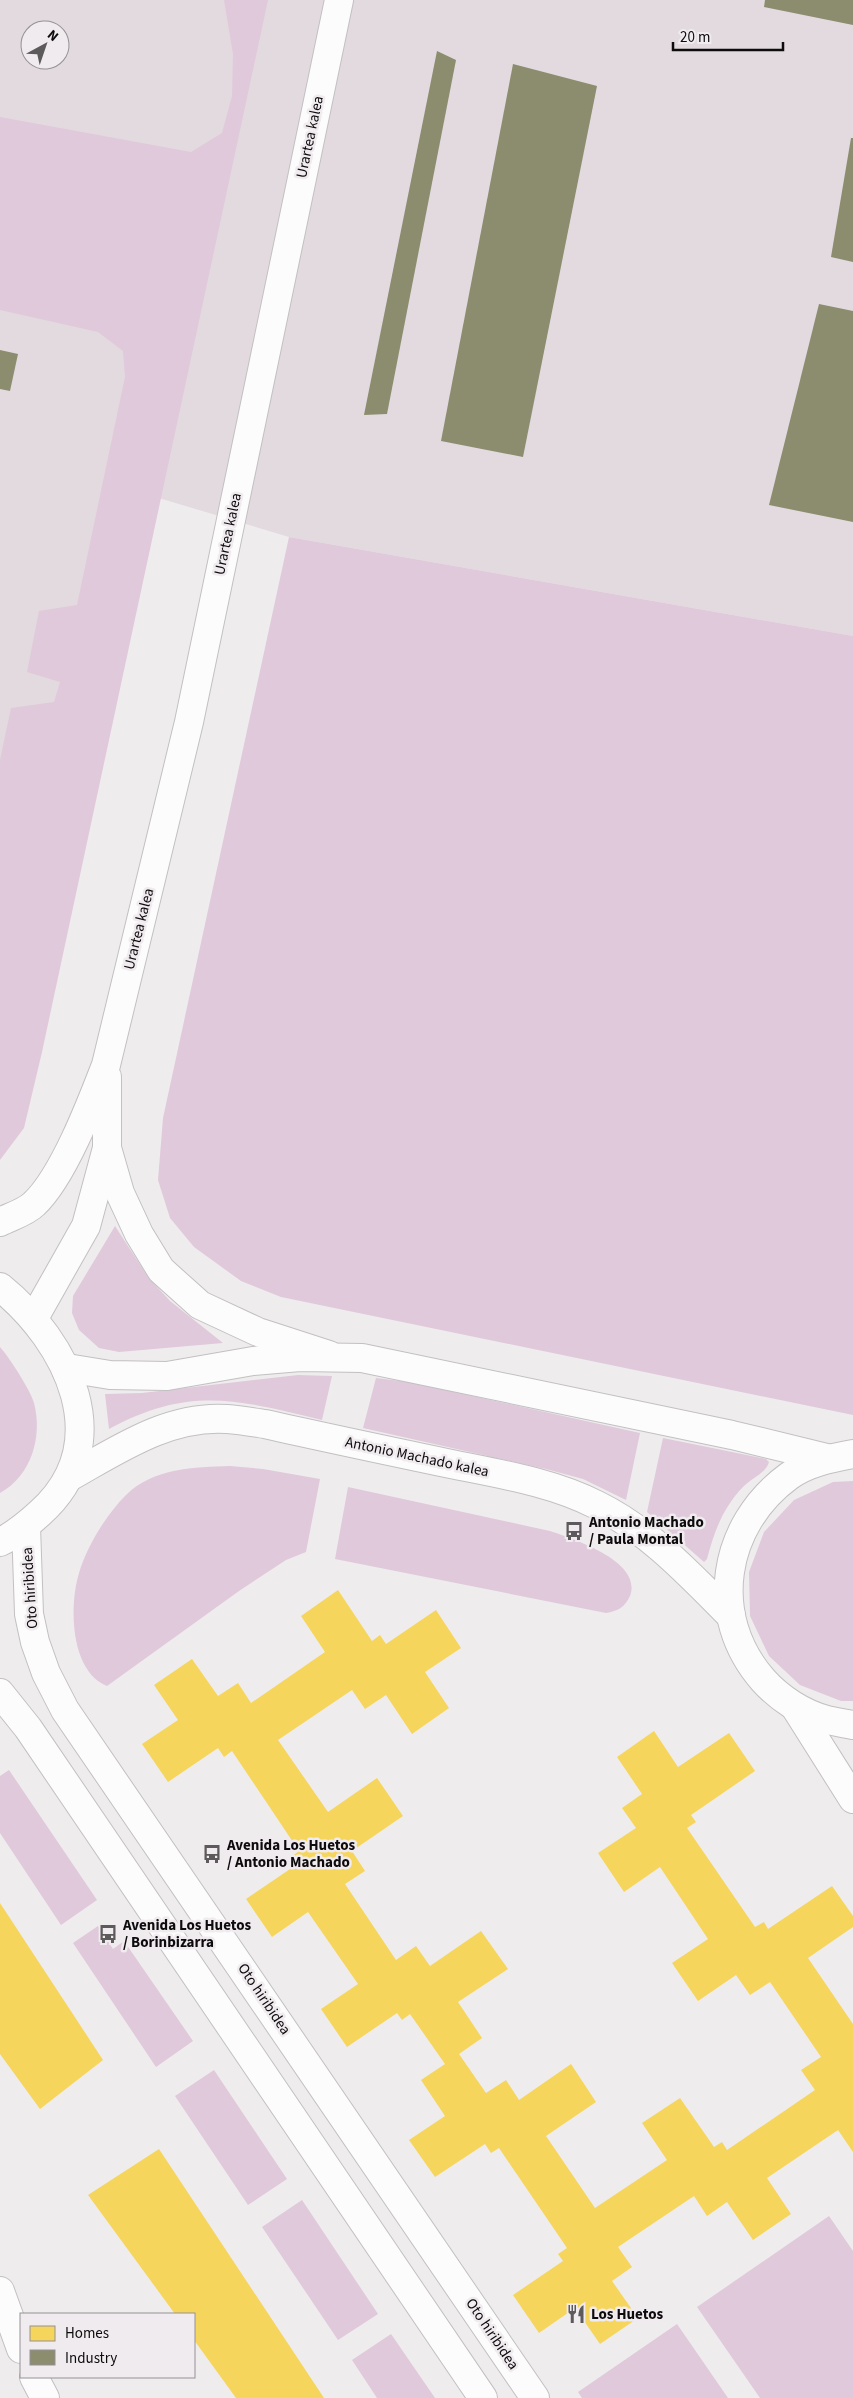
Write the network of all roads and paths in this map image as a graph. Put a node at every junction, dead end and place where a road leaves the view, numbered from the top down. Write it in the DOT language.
graph roads {
  1 [pos="339,0"];
  2 [pos="106,1065"];
  3 [pos="107,1148"];
  4 [pos="0,1222"];
  5 [pos="0,1287"];
  6 [pos="34,1318"];
  7 [pos="338,1358"];
  8 [pos="66,1368"];
  9 [pos="840,1456"];
  10 [pos="71,1476"];
  11 [pos="26,1526"];
  12 [pos="0,1542"];
  13 [pos="731,1616"];
  14 [pos="0,1693"];
  15 [pos="795,1706"];
  16 [pos="853,1725"];
  17 [pos="853,1799"];
  18 [pos="0,2291"];
  19 [pos="20,2346"];
  20 [pos="35,2378"];
  21 [pos="46,2398"];
  22 [pos="483,2398"];
  23 [pos="535,2398"];
  1 -- 2 [label="main road, Urartea kalea"];
  2 -- 3 [label="main road, Urartea kalea"];
  2 -- 4 [label="main road, Urartea kalea"];
  3 -- 6 [label="main road, Urartea kalea"];
  3 -- 7 [label="main road"];
  5 -- 6 [label="main road"];
  6 -- 8 [label="main road"];
  7 -- 8 [label="main road"];
  7 -- 9 [label="main road"];
  8 -- 10 [label="main road"];
  9 -- 13 [label="main road"];
  10 -- 11 [label="main road"];
  10 -- 13 [label="main road, Antonio Machado kalea"];
  11 -- 12 [label="main road"];
  11 -- 23 [label="main road, Oto hiribidea"];
  13 -- 15 [label="main road"];
  14 -- 22 [label="main road"];
  15 -- 16 [label="main road"];
  15 -- 17 [label="main road"];
  18 -- 19 [label="main road"];
  20 -- 21 [label="main road"];
}
